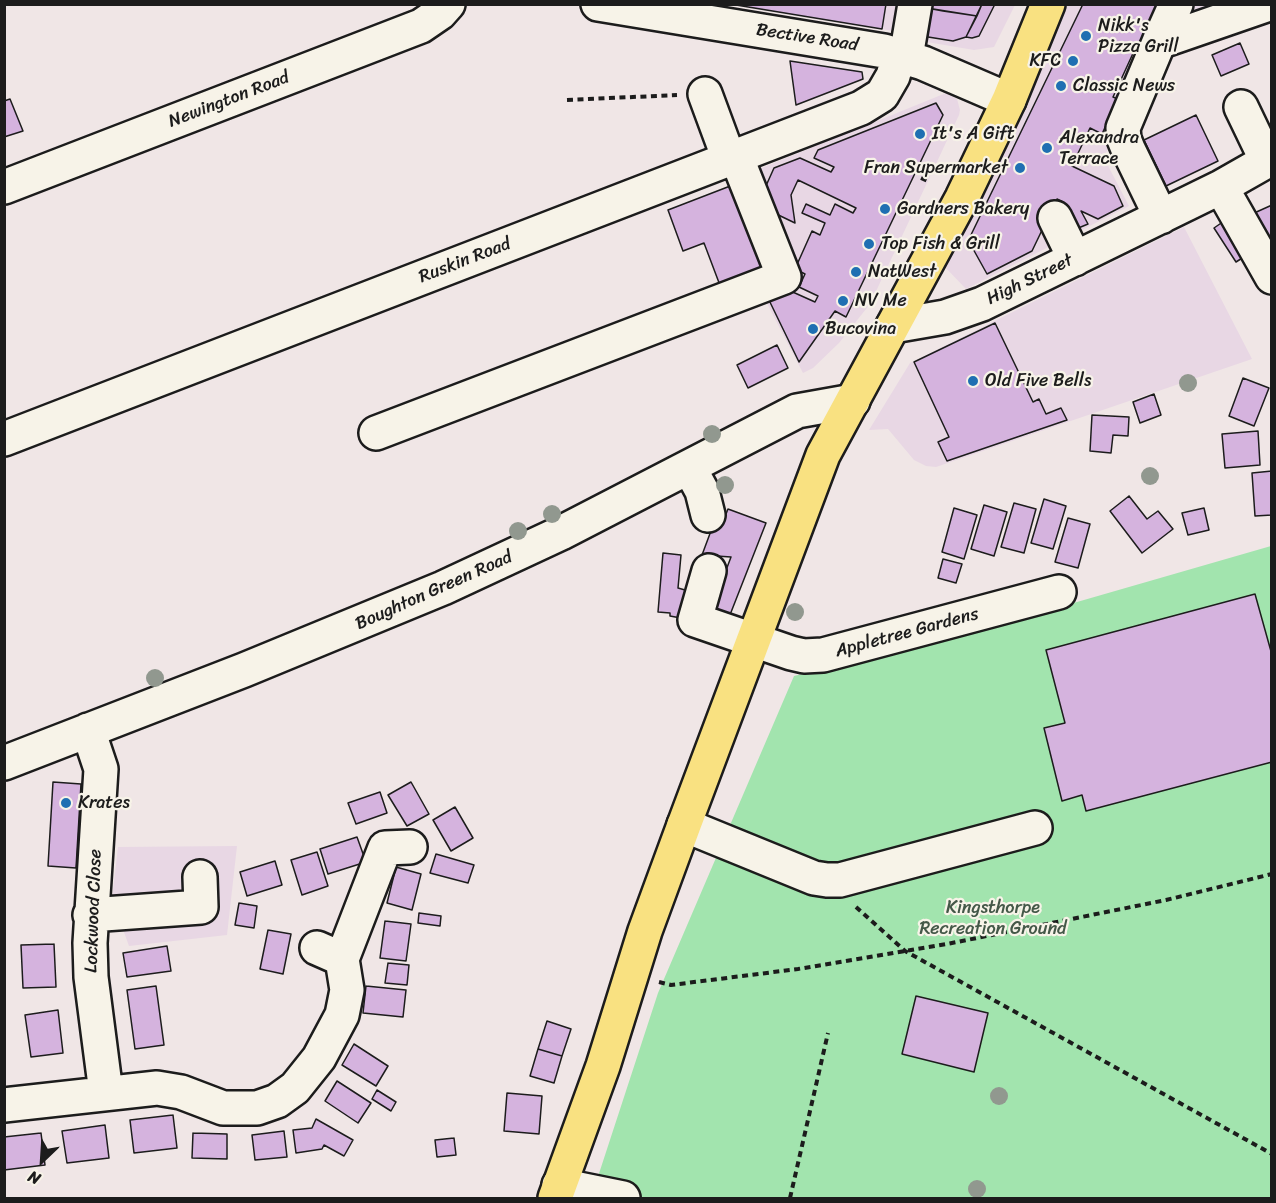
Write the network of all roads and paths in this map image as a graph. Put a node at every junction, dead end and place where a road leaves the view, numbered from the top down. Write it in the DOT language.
graph roads {
  1 [pos="448,4"];
  2 [pos="598,4"];
  3 [pos="915,4"];
  4 [pos="1048,4"];
  5 [pos="1176,4"];
  6 [pos="1269,4"];
  7 [pos="1159,42"];
  8 [pos="903,56"];
  9 [pos="705,94"];
  10 [pos="567,100"];
  11 [pos="1009,100"];
  12 [pos="1240,107"];
  13 [pos="732,157"];
  14 [pos="1269,159"];
  15 [pos="921,178"];
  16 [pos="930,182"];
  17 [pos="4,187"];
  18 [pos="1221,187"];
  19 [pos="1161,217"];
  20 [pos="1055,218"];
  21 [pos="1075,259"];
  22 [pos="1272,277"];
  23 [pos="893,326"];
  24 [pos="853,401"];
  25 [pos="376,433"];
  26 [pos="4,439"];
  27 [pos="689,467"];
  28 [pos="708,515"];
  29 [pos="709,571"];
  30 [pos="1059,592"];
  31 [pos="754,640"];
  32 [pos="88,730"];
  33 [pos="4,762"];
  34 [pos="684,825"];
  35 [pos="1035,828"];
  36 [pos="410,847"];
  37 [pos="1272,874"];
  38 [pos="200,877"];
  39 [pos="827,880"];
  40 [pos="90,915"];
  41 [pos="905,951"];
  42 [pos="631,974"];
  43 [pos="828,1034"];
  44 [pos="106,1093"];
  45 [pos="4,1105"];
  46 [pos="1272,1154"];
  47 [pos="557,1192"];
  48 [pos="623,1198"];
  49 [pos="790,1198"];
  1 -- 17 [label="street, Newington Road"];
  2 -- 8 [label="street, Bective Road"];
  3 -- 8 [label="street, Ruskin Road"];
  4 -- 11 [label="highway"];
  5 -- 7 [label="street"];
  6 -- 7 [label="street"];
  7 -- 19 [label="street"];
  8 -- 11 [label="street, Bective Road"];
  8 -- 13 [label="street, Ruskin Road"];
  9 -- 10 [label="path"];
  9 -- 13 [label="street"];
  11 -- 23 [label="highway"];
  12 -- 14 [label="street"];
  13 -- 25 [label="street"];
  13 -- 26 [label="street, Ruskin Road"];
  14 -- 18 [label="street, High Street"];
  15 -- 16 [label="path"];
  18 -- 19 [label="street, High Street"];
  18 -- 22 [label="street"];
  19 -- 21 [label="street, High Street"];
  20 -- 21 [label="street"];
  21 -- 23 [label="street, High Street"];
  23 -- 24 [label="highway"];
  24 -- 27 [label="street, Boughton Green Road"];
  24 -- 31 [label="highway"];
  27 -- 28 [label="street"];
  27 -- 32 [label="street, Boughton Green Road"];
  29 -- 31 [label="street, Appletree Gardens"];
  30 -- 31 [label="street, Appletree Gardens"];
  31 -- 34 [label="highway"];
  32 -- 33 [label="street, Boughton Green Road"];
  32 -- 40 [label="street, Lockwood Close"];
  34 -- 39 [label="street"];
  34 -- 42 [label="highway"];
  35 -- 39 [label="street"];
  36 -- 44 [label="street"];
  37 -- 41 [label="path"];
  38 -- 40 [label="street"];
  39 -- 41 [label="path"];
  40 -- 44 [label="street, Lockwood Close"];
  41 -- 42 [label="path"];
  41 -- 46 [label="path"];
  42 -- 47 [label="highway"];
  43 -- 49 [label="path"];
  44 -- 45 [label="street"];
  47 -- 48 [label="street"];
}
